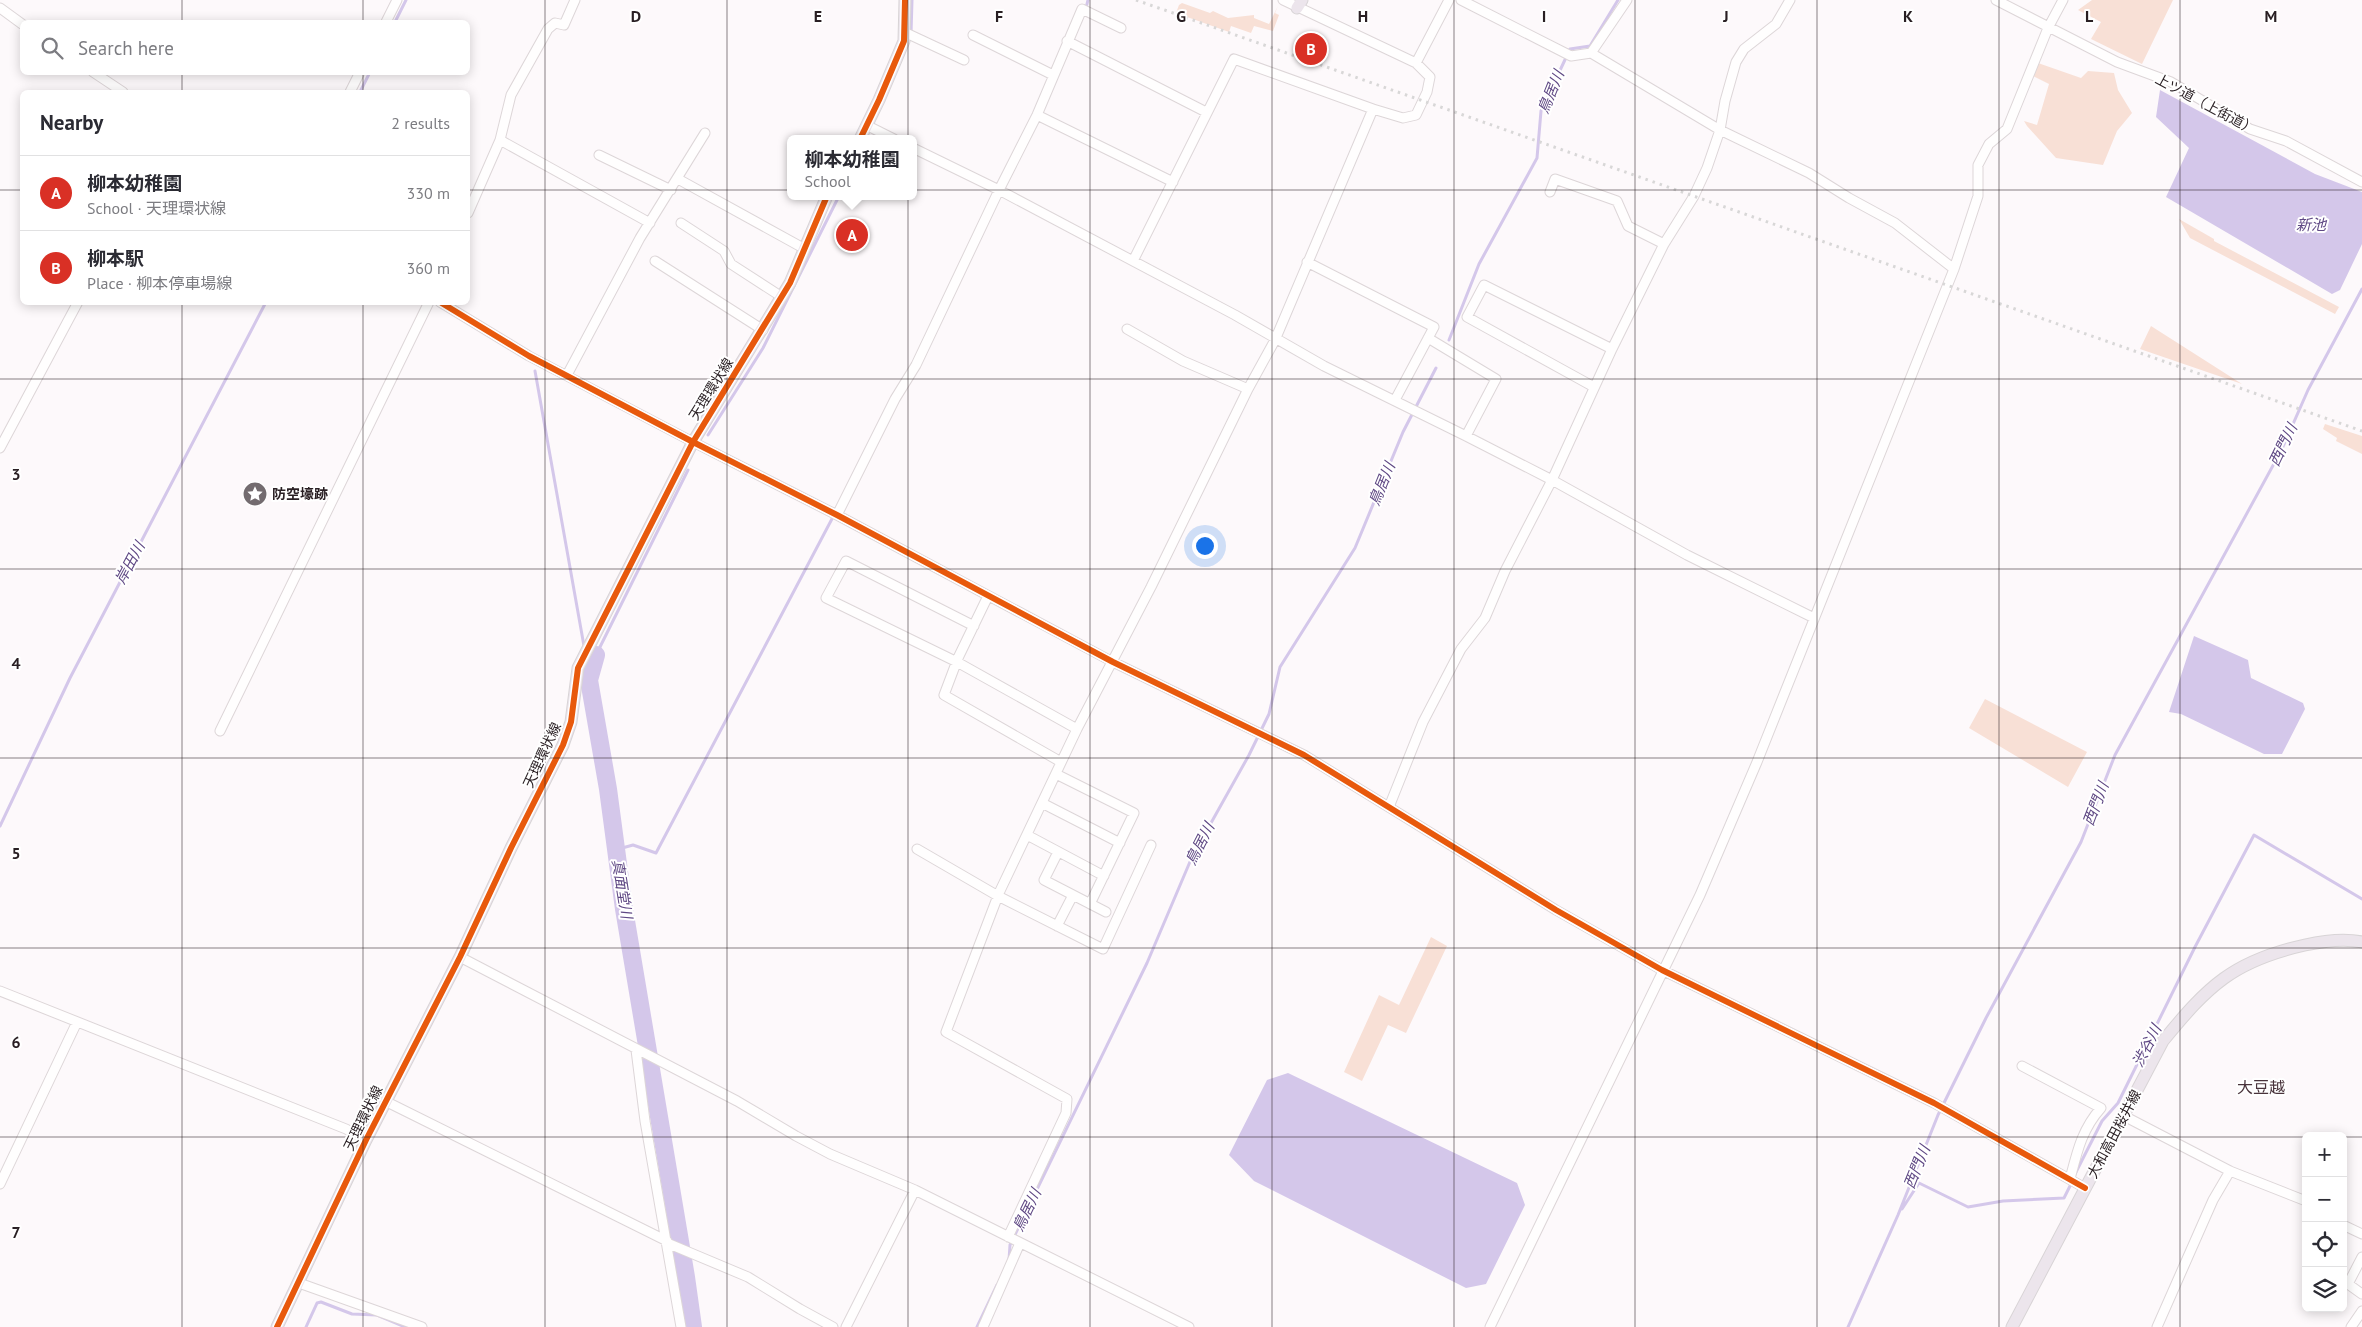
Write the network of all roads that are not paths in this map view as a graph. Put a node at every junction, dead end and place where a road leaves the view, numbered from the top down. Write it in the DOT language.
graph roads {
  1 [pos="397,0"];
  2 [pos="574,0"];
  3 [pos="905,0"];
  4 [pos="1283,0"];
  5 [pos="1449,0"];
  6 [pos="1461,0"];
  7 [pos="1627,0"];
  8 [pos="1790,0"];
  9 [pos="1996,0"];
  10 [pos="2063,0"];
  11 [pos="1299,4"];
  12 [pos="0,8"];
  13 [pos="387,20"];
  14 [pos="20,23"];
  15 [pos="1121,28"];
  16 [pos="2048,28"];
  17 [pos="904,32"];
  18 [pos="973,35"];
  19 [pos="1067,41"];
  20 [pos="1591,53"];
  21 [pos="964,60"];
  22 [pos="1416,63"];
  23 [pos="98,75"];
  24 [pos="358,75"];
  25 [pos="1053,75"];
  26 [pos="120,90"];
  27 [pos="351,90"];
  28 [pos="1373,109"];
  29 [pos="1206,112"];
  30 [pos="1038,115"];
  31 [pos="868,126"];
  32 [pos="1720,130"];
  33 [pos="705,133"];
  34 [pos="862,135"];
  35 [pos="886,135"];
  36 [pos="500,140"];
  37 [pos="917,150"];
  38 [pos="599,155"];
  39 [pos="678,179"];
  40 [pos="1173,182"];
  41 [pos="2362,182"];
  42 [pos="671,190"];
  43 [pos="999,190"];
  44 [pos="1550,192"];
  45 [pos="825,200"];
  46 [pos="470,208"];
  47 [pos="650,223"];
  48 [pos="681,223"];
  49 [pos="1664,244"];
  50 [pos="805,248"];
  51 [pos="654,261"];
  52 [pos="1133,261"];
  53 [pos="1307,262"];
  54 [pos="1954,269"];
  55 [pos="782,297"];
  56 [pos="76,305"];
  57 [pos="428,305"];
  58 [pos="445,305"];
  59 [pos="1127,329"];
  60 [pos="763,330"];
  61 [pos="1428,338"];
  62 [pos="1275,340"];
  63 [pos="1612,349"];
  64 [pos="567,375"];
  65 [pos="1594,387"];
  66 [pos="1248,389"];
  67 [pos="1395,400"];
  68 [pos="1466,436"];
  69 [pos="693,442"];
  70 [pos="0,448"];
  71 [pos="1552,480"];
  72 [pos="837,516"];
  73 [pos="988,596"];
  74 [pos="1814,618"];
  75 [pos="974,626"];
  76 [pos="957,662"];
  77 [pos="1113,662"];
  78 [pos="1077,729"];
  79 [pos="220,731"];
  80 [pos="1061,762"];
  81 [pos="1056,774"];
  82 [pos="1042,803"];
  83 [pos="1389,807"];
  84 [pos="1027,835"];
  85 [pos="1120,843"];
  86 [pos="1151,845"];
  87 [pos="917,849"];
  88 [pos="1058,852"];
  89 [pos="1104,876"];
  90 [pos="1073,895"];
  91 [pos="998,896"];
  92 [pos="1090,904"];
  93 [pos="1106,912"];
  94 [pos="1057,926"];
  95 [pos="2362,942"];
  96 [pos="460,957"];
  97 [pos="1662,970"];
  98 [pos="0,991"];
  99 [pos="77,1022"];
  100 [pos="638,1051"];
  101 [pos="2022,1066"];
  102 [pos="385,1101"];
  103 [pos="2124,1116"];
  104 [pos="366,1140"];
  105 [pos="2230,1171"];
  106 [pos="2077,1183"];
  107 [pos="0,1184"];
  108 [pos="915,1190"];
  109 [pos="2302,1199"];
  110 [pos="2347,1227"];
  111 [pos="2362,1234"];
  112 [pos="1008,1237"];
  113 [pos="669,1243"];
  114 [pos="1020,1243"];
  115 [pos="2362,1257"];
  116 [pos="299,1283"];
  117 [pos="2362,1294"];
  118 [pos="2362,1311"];
  119 [pos="277,1327"];
  120 [pos="422,1327"];
  121 [pos="681,1327"];
  122 [pos="833,1327"];
  123 [pos="846,1327"];
  124 [pos="983,1327"];
  125 [pos="1189,1327"];
  126 [pos="1490,1327"];
  127 [pos="2012,1327"];
  128 [pos="2157,1327"];
  129 [pos="2351,1327"];
  1 -- 13 [label="street"];
  2 -- 36 [label="street"];
  3 -- 17 [label="main road"];
  4 -- 11 [label="street"];
  5 -- 22 [label="street"];
  6 -- 20 [label="street"];
  7 -- 20 [label="street"];
  8 -- 32 [label="street"];
  9 -- 16 [label="street, 上ツ道（上街道）"];
  10 -- 16 [label="street"];
  11 -- 22 [label="street"];
  12 -- 14 [label="street"];
  15 -- 19 [label="street"];
  16 -- 41 [label="street, 上ツ道（上街道）"];
  16 -- 54 [label="street"];
  17 -- 21 [label="street"];
  17 -- 31 [label="main road"];
  18 -- 25 [label="street"];
  19 -- 25 [label="street"];
  19 -- 29 [label="street"];
  20 -- 32 [label="street"];
  22 -- 28 [label="street"];
  23 -- 26 [label="street"];
  24 -- 27 [label="street"];
  25 -- 30 [label="street"];
  28 -- 29 [label="street"];
  28 -- 53 [label="street"];
  29 -- 40 [label="street"];
  30 -- 40 [label="street"];
  30 -- 43 [label="street"];
  31 -- 34 [label="main road"];
  31 -- 35 [label="street"];
  32 -- 49 [label="street"];
  32 -- 54 [label="street"];
  33 -- 39 [label="street"];
  36 -- 46 [label="street"];
  36 -- 47 [label="street"];
  37 -- 43 [label="street"];
  38 -- 42 [label="street"];
  39 -- 42 [label="street"];
  39 -- 50 [label="street"];
  40 -- 52 [label="street"];
  42 -- 47 [label="street"];
  43 -- 52 [label="street"];
  43 -- 72 [label="street"];
  44 -- 49 [label="street"];
  45 -- 50 [label="main road, 天理環状線"];
  47 -- 64 [label="street"];
  48 -- 55 [label="street"];
  49 -- 63 [label="street"];
  50 -- 55 [label="main road, 天理環状線"];
  51 -- 60 [label="street"];
  52 -- 62 [label="street"];
  53 -- 61 [label="street"];
  53 -- 62 [label="street"];
  54 -- 74 [label="street"];
  55 -- 60 [label="main road, 天理環状線"];
  56 -- 70 [label="street"];
  57 -- 79 [label="street"];
  58 -- 64 [label="street"];
  59 -- 66 [label="street"];
  60 -- 69 [label="main road, 天理環状線"];
  61 -- 67 [label="street"];
  61 -- 68 [label="street"];
  62 -- 66 [label="street"];
  62 -- 67 [label="street"];
  63 -- 65 [label="street"];
  63 -- 65 [label="street"];
  64 -- 69 [label="street"];
  65 -- 71 [label="street"];
  66 -- 77 [label="street"];
  67 -- 68 [label="street"];
  68 -- 71 [label="street"];
  69 -- 72 [label="street"];
  69 -- 96 [label="main road, 天理環状線"];
  71 -- 74 [label="street"];
  71 -- 83 [label="street"];
  72 -- 73 [label="street"];
  73 -- 75 [label="street"];
  73 -- 77 [label="street"];
  74 -- 97 [label="street"];
  75 -- 76 [label="street"];
  75 -- 76 [label="street"];
  76 -- 78 [label="street"];
  76 -- 80 [label="street"];
  77 -- 78 [label="street"];
  77 -- 83 [label="street"];
  78 -- 80 [label="street"];
  80 -- 81 [label="street"];
  81 -- 82 [label="street"];
  81 -- 85 [label="street"];
  82 -- 84 [label="street"];
  82 -- 85 [label="street"];
  83 -- 97 [label="street"];
  84 -- 88 [label="street"];
  84 -- 91 [label="street"];
  85 -- 89 [label="street"];
  86 -- 94 [label="street"];
  87 -- 91 [label="street"];
  88 -- 89 [label="street"];
  88 -- 90 [label="street"];
  89 -- 92 [label="street"];
  90 -- 92 [label="street"];
  90 -- 94 [label="street"];
  91 -- 94 [label="street"];
  91 -- 112 [label="street"];
  92 -- 93 [label="street"];
  95 -- 103 [label="main road, 大和高田桜井線"];
  96 -- 100 [label="street"];
  96 -- 102 [label="main road, 天理環状線"];
  97 -- 106 [label="street"];
  97 -- 126 [label="street"];
  98 -- 99 [label="street"];
  99 -- 104 [label="street"];
  99 -- 107 [label="street"];
  100 -- 108 [label="street"];
  100 -- 113 [label="street"];
  101 -- 106 [label="street"];
  102 -- 104 [label="main road, 天理環状線"];
  102 -- 113 [label="street"];
  103 -- 105 [label="street"];
  103 -- 106 [label="main road, 大和高田桜井線"];
  104 -- 116 [label="main road, 天理環状線"];
  105 -- 109 [label="street"];
  105 -- 128 [label="street"];
  106 -- 127 [label="main road, 大和高田桜井線"];
  108 -- 112 [label="street"];
  108 -- 123 [label="street"];
  110 -- 111 [label="street"];
  112 -- 114 [label="street"];
  113 -- 121 [label="street"];
  113 -- 122 [label="street"];
  114 -- 124 [label="street"];
  114 -- 125 [label="street"];
  115 -- 117 [label="street"];
  116 -- 119 [label="main road, 天理環状線"];
  116 -- 120 [label="street"];
  118 -- 129 [label="street"];
}
